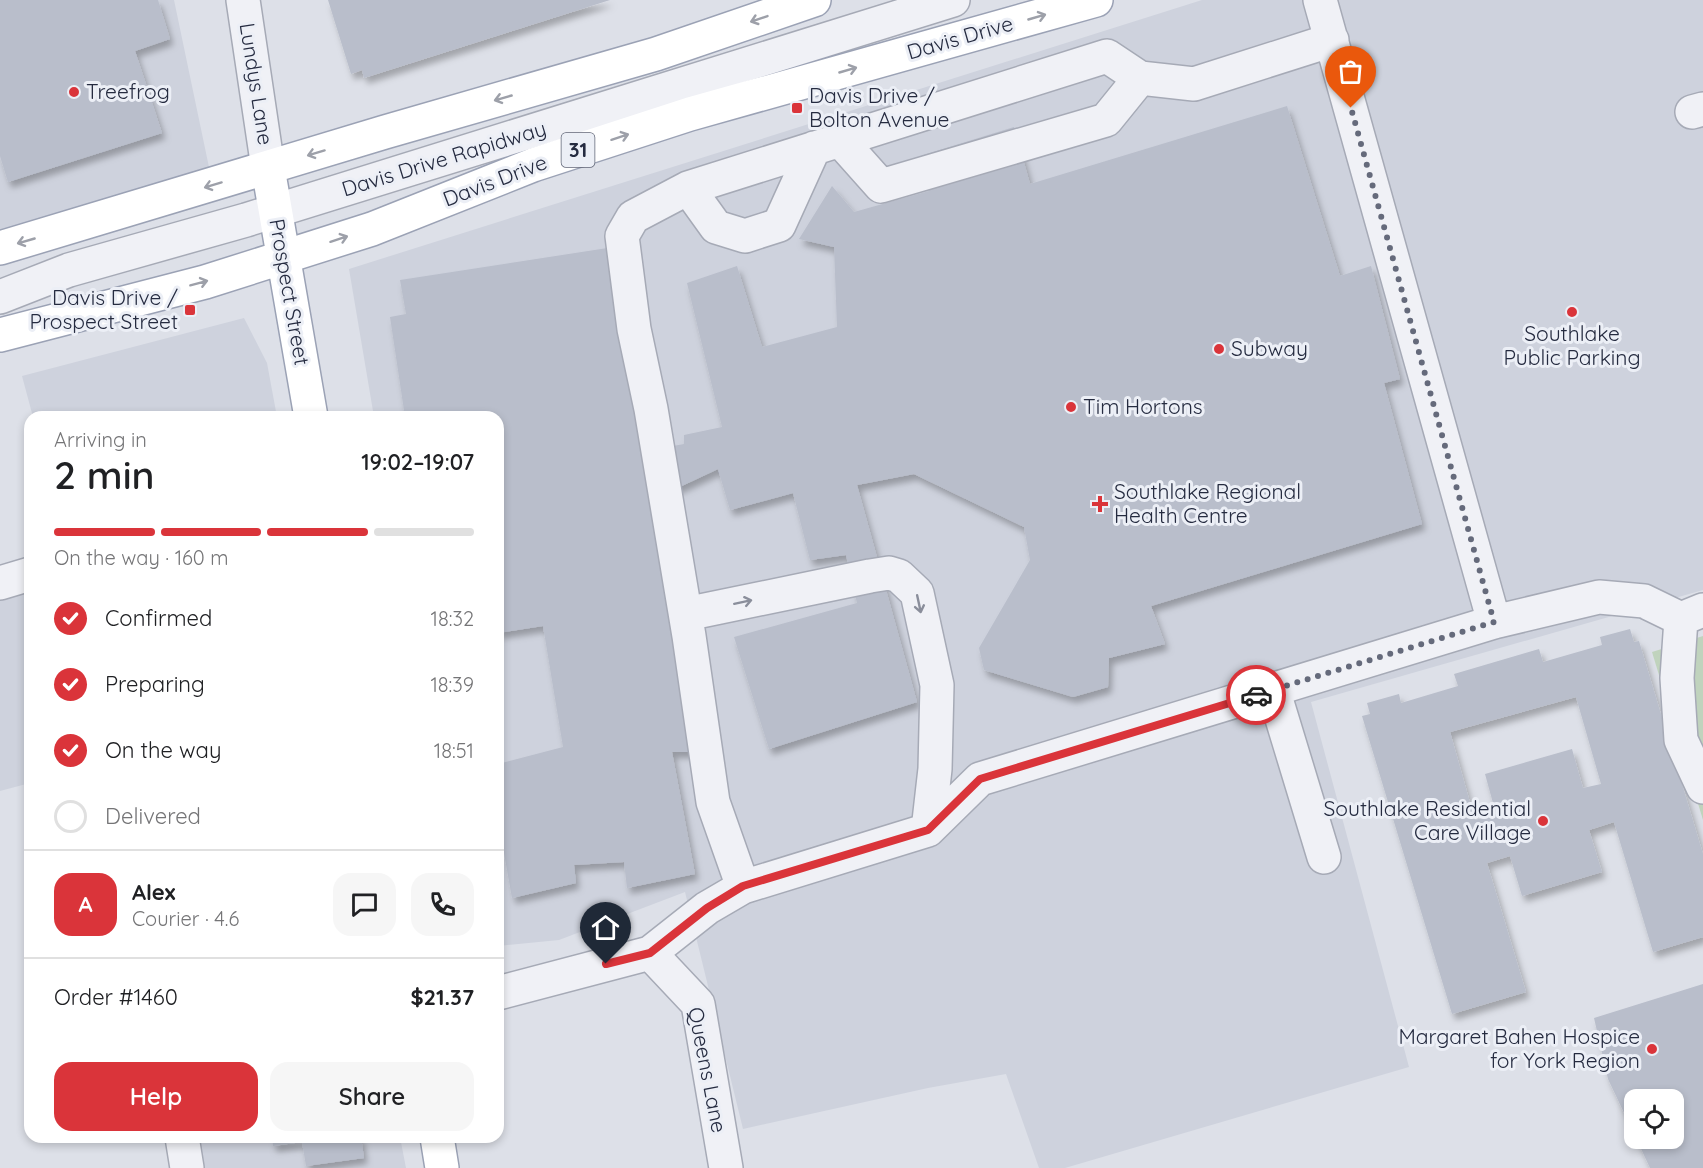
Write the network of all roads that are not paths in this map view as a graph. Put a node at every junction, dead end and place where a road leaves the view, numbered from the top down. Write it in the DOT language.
graph roads {
  1 [pos="243,0"];
  2 [pos="814,0"];
  3 [pos="953,0"];
  4 [pos="1096,0"];
  5 [pos="1320,0"];
  6 [pos="1332,40"];
  7 [pos="1140,78"];
  8 [pos="827,144"];
  9 [pos="268,168"];
  10 [pos="688,188"];
  11 [pos="275,211"];
  12 [pos="0,248"];
  13 [pos="283,257"];
  14 [pos="69,270"];
  15 [pos="0,278"];
  16 [pos="0,297"];
  17 [pos="0,335"];
  18 [pos="310,411"];
  19 [pos="24,576"];
  20 [pos="0,583"];
  21 [pos="686,614"];
  22 [pos="1692,615"];
  23 [pos="1494,622"];
  24 [pos="1274,689"];
  25 [pos="1692,743"];
  26 [pos="1703,787"];
  27 [pos="928,830"];
  28 [pos="1324,857"];
  29 [pos="743,886"];
  30 [pos="650,953"];
  31 [pos="504,991"];
  32 [pos="183,1143"];
  33 [pos="438,1143"];
  34 [pos="187,1168"];
  35 [pos="442,1168"];
  36 [pos="726,1168"];
  1 -- 9 [label="street, Lundys Lane"];
  2 -- 9 [label="main road, one-way"];
  3 -- 11 [label="street, Davis Drive Rapidway"];
  13 -- 4 [label="main road, Davis Drive / 31, one-way"];
  5 -- 6 [label="street"];
  6 -- 7 [label="street"];
  6 -- 23 [label="street"];
  7 -- 8 [label="street"];
  7 -- 8 [label="street"];
  8 -- 10 [label="street"];
  8 -- 10 [label="street"];
  9 -- 11 [label="main road, Prospect Street"];
  9 -- 12 [label="main road, one-way"];
  10 -- 21 [label="street"];
  11 -- 13 [label="main road, Prospect Street"];
  11 -- 14 [label="street, Davis Drive Rapidway"];
  17 -- 13 [label="main road, Davis Drive / 31, one-way"];
  13 -- 18 [label="main road, Prospect Street"];
  14 -- 15 [label="street, Davis Drive Rapidway"];
  14 -- 16 [label="street, Davis Drive Rapidway"];
  19 -- 20 [label="street"];
  21 -- 27 [label="street, one-way"];
  21 -- 29 [label="street"];
  22 -- 23 [label="street"];
  22 -- 25 [label="street"];
  23 -- 24 [label="street"];
  24 -- 27 [label="street"];
  24 -- 28 [label="street"];
  25 -- 26 [label="street"];
  27 -- 29 [label="street"];
  29 -- 30 [label="street"];
  30 -- 31 [label="street"];
  30 -- 36 [label="street, Queens Lane"];
  32 -- 34 [label="street"];
  33 -- 35 [label="main road"];
}
